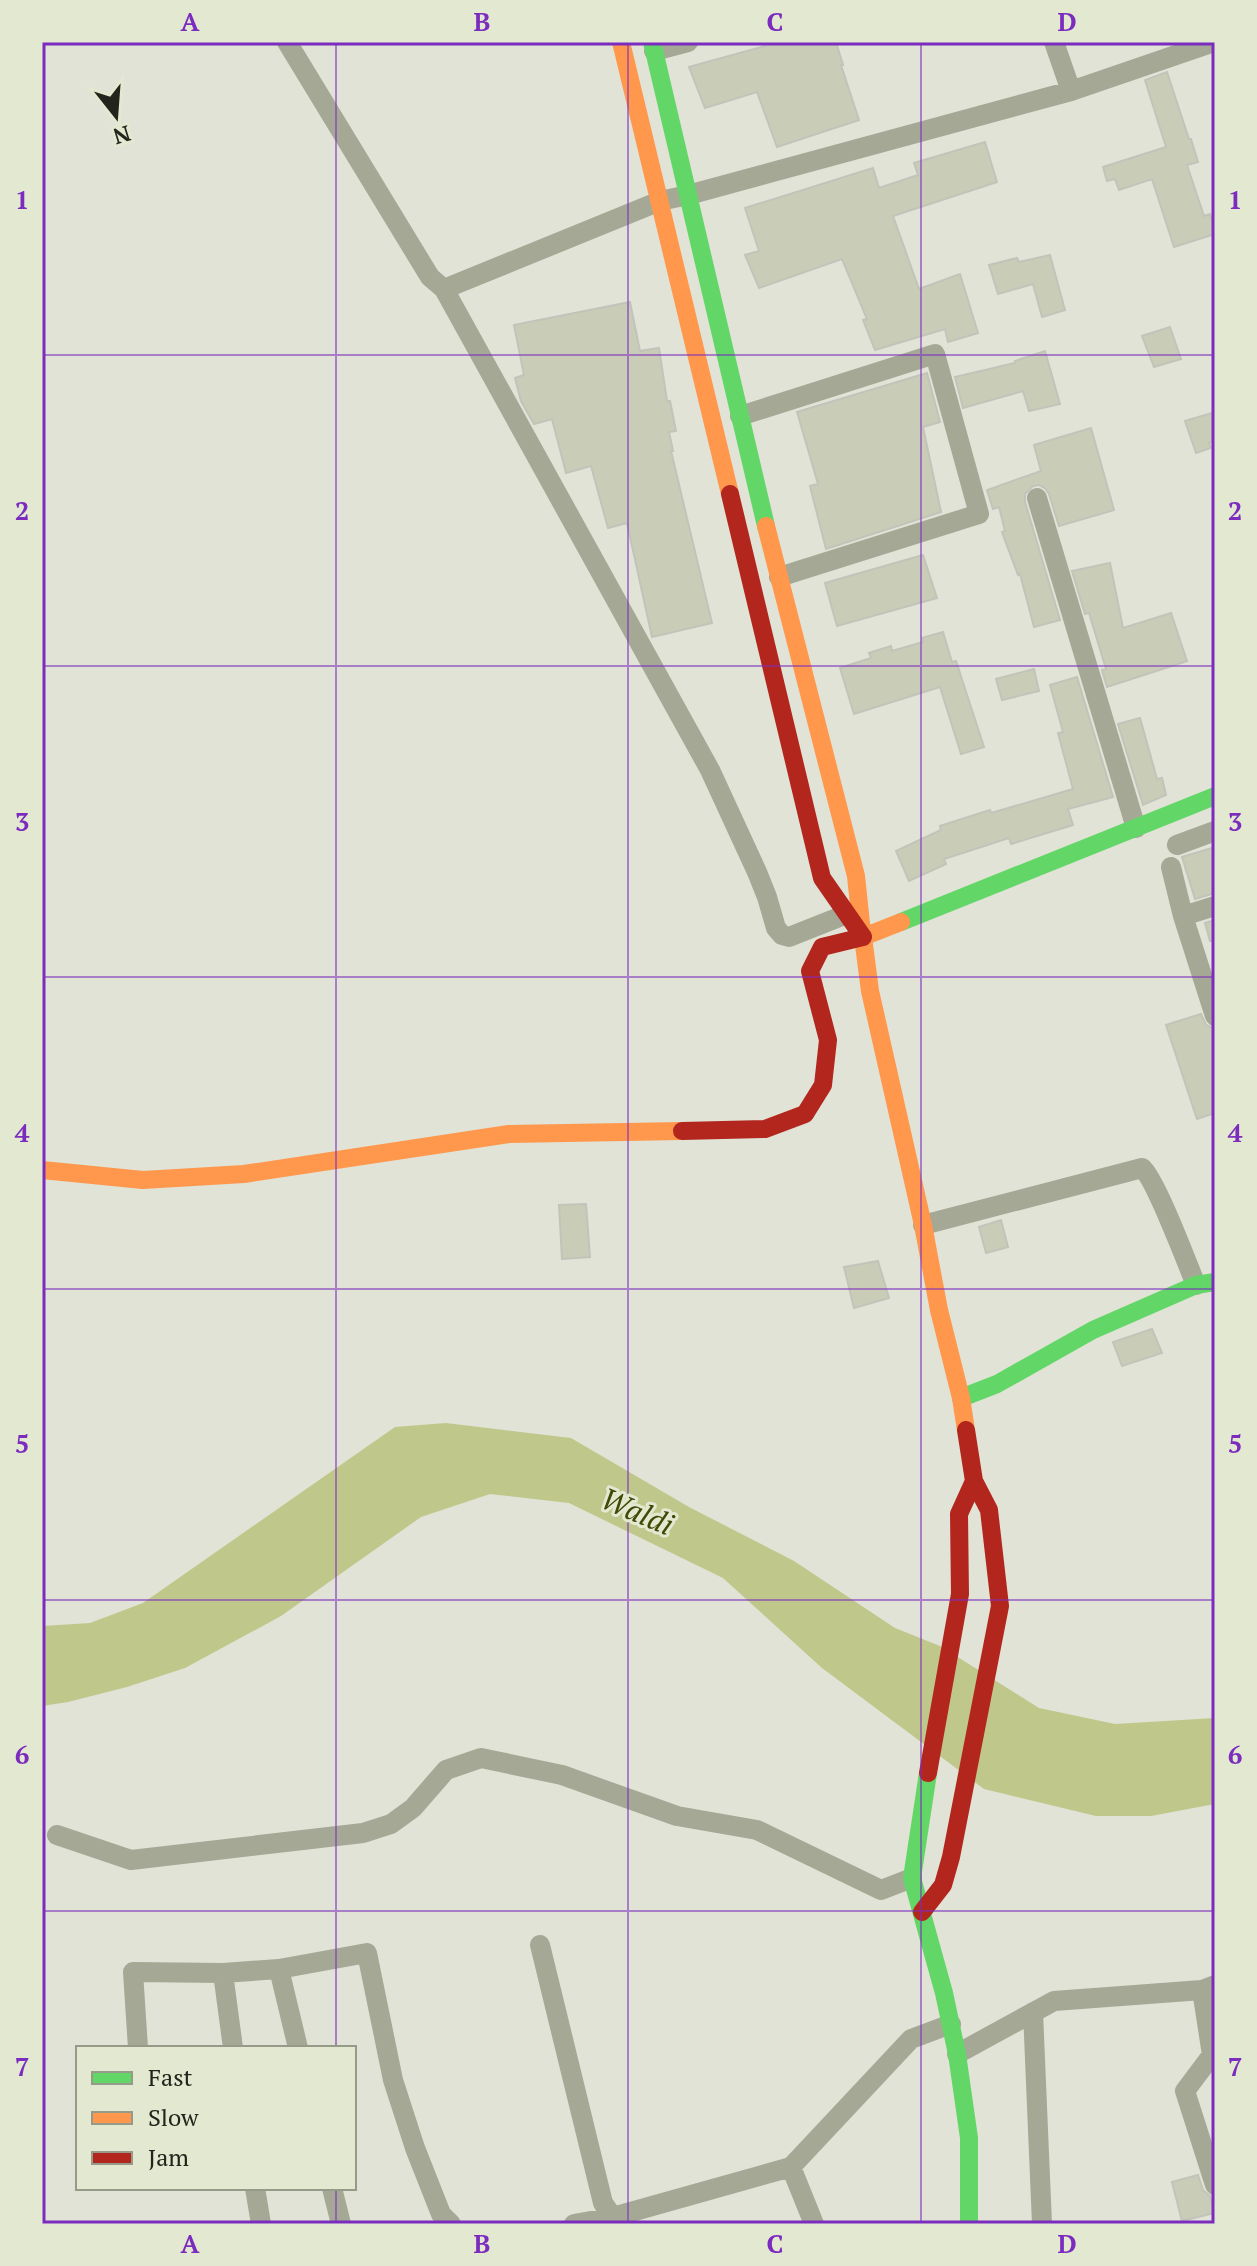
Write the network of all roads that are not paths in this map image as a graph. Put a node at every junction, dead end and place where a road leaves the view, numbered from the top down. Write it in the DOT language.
graph roads {
  1 [pos="287,42"];
  2 [pos="621,42"];
  3 [pos="688,42"];
  4 [pos="1054,42"];
  5 [pos="1214,42"];
  6 [pos="653,47"];
  7 [pos="1164,50"];
  8 [pos="1071,91"];
  9 [pos="688,195"];
  10 [pos="660,201"];
  11 [pos="444,289"];
  12 [pos="740,416"];
  13 [pos="1037,498"];
  14 [pos="779,577"];
  15 [pos="1215,796"];
  16 [pos="1136,828"];
  17 [pos="1215,831"];
  18 [pos="1177,845"];
  19 [pos="1171,867"];
  20 [pos="1215,906"];
  21 [pos="847,914"];
  22 [pos="1183,916"];
  23 [pos="863,937"];
  24 [pos="1215,1016"];
  25 [pos="42,1170"];
  26 [pos="923,1225"];
  27 [pos="1205,1283"];
  28 [pos="961,1398"];
  29 [pos="974,1481"];
  30 [pos="57,1835"];
  31 [pos="912,1878"];
  32 [pos="922,1912"];
  33 [pos="540,1945"];
  34 [pos="279,1969"];
  35 [pos="223,1973"];
  36 [pos="1209,1987"];
  37 [pos="1033,2012"];
  38 [pos="951,2024"];
  39 [pos="138,2046"];
  40 [pos="233,2046"];
  41 [pos="298,2046"];
  42 [pos="957,2054"];
  43 [pos="1214,2056"];
  44 [pos="791,2167"];
  45 [pos="1215,2185"];
  46 [pos="255,2190"];
  47 [pos="332,2190"];
  48 [pos="614,2220"];
  49 [pos="261,2224"];
  50 [pos="341,2224"];
  51 [pos="451,2224"];
  52 [pos="574,2224"];
  53 [pos="814,2224"];
  54 [pos="969,2224"];
  55 [pos="1042,2224"];
  1 -- 11 [label="street"];
  2 -- 10 [label="main road"];
  3 -- 6 [label="street"];
  4 -- 8 [label="street"];
  5 -- 7 [label="street"];
  6 -- 9 [label="main road"];
  7 -- 8 [label="street"];
  8 -- 9 [label="street"];
  9 -- 10 [label="street"];
  9 -- 12 [label="main road"];
  10 -- 11 [label="street"];
  10 -- 21 [label="main road"];
  11 -- 21 [label="street"];
  12 -- 14 [label="main road"];
  12 -- 14 [label="street"];
  13 -- 16 [label="street"];
  14 -- 23 [label="main road"];
  15 -- 16 [label="main road"];
  16 -- 23 [label="main road"];
  17 -- 18 [label="street"];
  19 -- 22 [label="street"];
  20 -- 22 [label="street"];
  21 -- 23 [label="main road"];
  22 -- 24 [label="street"];
  23 -- 25 [label="main road"];
  23 -- 26 [label="main road"];
  26 -- 27 [label="street"];
  26 -- 28 [label="main road"];
  27 -- 28 [label="main road"];
  28 -- 29 [label="main road"];
  29 -- 31 [label="main road"];
  29 -- 32 [label="main road"];
  30 -- 31 [label="street"];
  31 -- 32 [label="main road"];
  32 -- 38 [label="main road"];
  33 -- 48 [label="street"];
  34 -- 35 [label="street"];
  34 -- 41 [label="street"];
  34 -- 51 [label="street"];
  35 -- 39 [label="street"];
  35 -- 40 [label="street"];
  36 -- 37 [label="street"];
  36 -- 43 [label="street"];
  37 -- 42 [label="street"];
  37 -- 55 [label="street"];
  38 -- 42 [label="main road"];
  38 -- 44 [label="street"];
  42 -- 54 [label="main road"];
  43 -- 45 [label="street"];
  44 -- 48 [label="street"];
  44 -- 53 [label="street"];
  46 -- 49 [label="street"];
  47 -- 50 [label="street"];
  48 -- 52 [label="street"];
}
